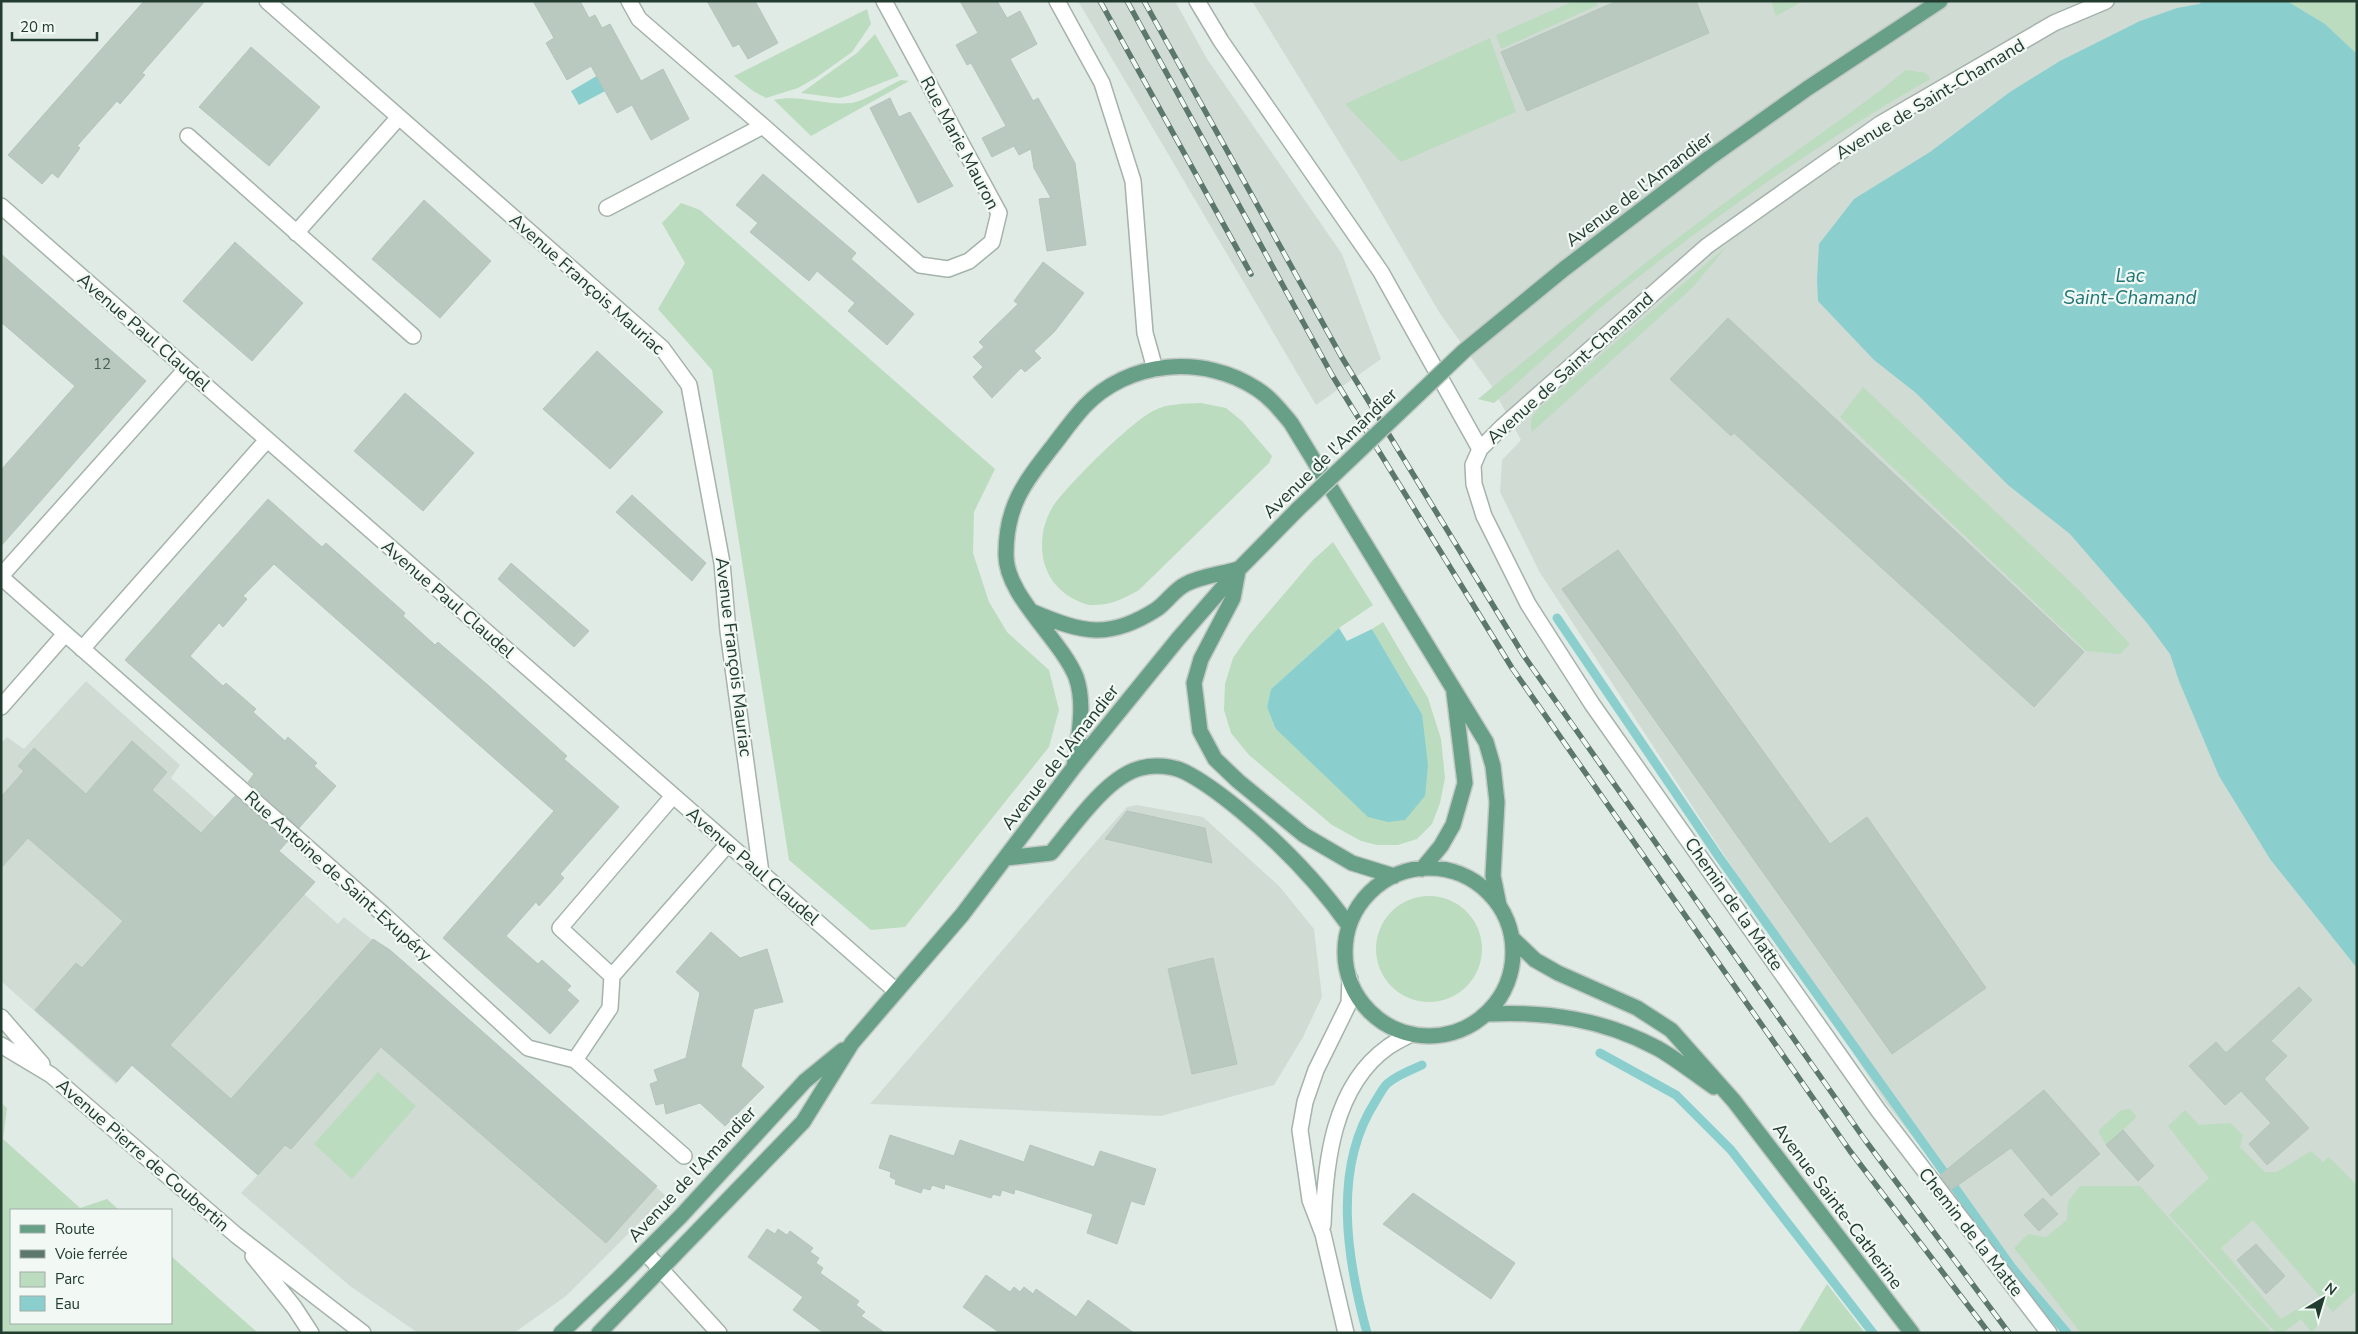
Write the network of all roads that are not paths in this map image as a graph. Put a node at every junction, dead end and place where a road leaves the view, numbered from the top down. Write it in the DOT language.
graph roads {
  1 [pos="267,1"];
  2 [pos="629,1"];
  3 [pos="884,1"];
  4 [pos="1057,1"];
  5 [pos="1197,1"];
  6 [pos="2106,1"];
  7 [pos="1934,3"];
  8 [pos="399,117"];
  9 [pos="763,126"];
  10 [pos="188,136"];
  11 [pos="1,206"];
  12 [pos="607,208"];
  13 [pos="296,233"];
  14 [pos="413,336"];
  15 [pos="186,369"];
  16 [pos="1155,369"];
  17 [pos="267,440"];
  18 [pos="1480,449"];
  19 [pos="1239,569"];
  20 [pos="1,577"];
  21 [pos="1032,611"];
  22 [pos="65,634"];
  23 [pos="82,649"];
  24 [pos="1453,687"];
  25 [pos="1,707"];
  26 [pos="1074,767"];
  27 [pos="673,796"];
  28 [pos="728,844"];
  29 [pos="1006,858"];
  30 [pos="1422,868"];
  31 [pos="761,873"];
  32 [pos="1394,876"];
  33 [pos="1499,905"];
  34 [pos="1349,926"];
  35 [pos="1512,938"];
  36 [pos="612,976"];
  37 [pos="1350,979"];
  38 [pos="896,992"];
  39 [pos="1486,1014"];
  40 [pos="1,1017"];
  41 [pos="1411,1034"];
  42 [pos="852,1043"];
  43 [pos="1,1045"];
  44 [pos="575,1060"];
  45 [pos="51,1075"];
  46 [pos="1734,1101"];
  47 [pos="684,1156"];
  48 [pos="1323,1234"];
  49 [pos="236,1235"];
  50 [pos="645,1252"];
  51 [pos="661,1271"];
  52 [pos="311,1333"];
  53 [pos="363,1333"];
  54 [pos="561,1333"];
  55 [pos="599,1333"];
  56 [pos="720,1333"];
  57 [pos="1346,1333"];
  58 [pos="1912,1333"];
  59 [pos="2050,1333"];
  1 -- 8 [label="street, Avenue François Mauriac"];
  2 -- 9 [label="street, Rue Marie Mauron"];
  3 -- 9 [label="street, Rue Marie Mauron"];
  4 -- 16 [label="street"];
  5 -- 18 [label="street, Avenue de Saint-Chamand"];
  6 -- 18 [label="street, Avenue de Saint-Chamand"];
  7 -- 19 [label="main road, Avenue de l'Amandier, bridge"];
  8 -- 13 [label="street"];
  8 -- 31 [label="street, Avenue François Mauriac"];
  9 -- 12 [label="street"];
  10 -- 13 [label="street"];
  11 -- 15 [label="street, Avenue Paul Claudel"];
  13 -- 14 [label="street"];
  15 -- 17 [label="street, Avenue Paul Claudel"];
  15 -- 20 [label="street"];
  16 -- 21 [label="main road"];
  16 -- 24 [label="main road"];
  17 -- 23 [label="street"];
  17 -- 27 [label="street, Avenue Paul Claudel"];
  18 -- 59 [label="street, Chemin de la Matte"];
  19 -- 21 [label="main road"];
  19 -- 26 [label="main road, Avenue de l'Amandier"];
  19 -- 32 [label="main road"];
  20 -- 22 [label="street, Rue Antoine de Saint-Exupéry"];
  21 -- 26 [label="main road"];
  22 -- 23 [label="street, Rue Antoine de Saint-Exupéry"];
  22 -- 25 [label="street"];
  23 -- 44 [label="street, Rue Antoine de Saint-Exupéry"];
  24 -- 30 [label="main road"];
  24 -- 33 [label="main road"];
  26 -- 29 [label="main road, Avenue de l'Amandier"];
  27 -- 28 [label="street, Avenue Paul Claudel"];
  27 -- 36 [label="street"];
  28 -- 31 [label="street, Avenue Paul Claudel"];
  28 -- 36 [label="street"];
  29 -- 34 [label="main road"];
  29 -- 38 [label="main road, Avenue de l'Amandier"];
  30 -- 32 [label="main road"];
  30 -- 33 [label="main road"];
  31 -- 38 [label="street, Avenue Paul Claudel"];
  32 -- 34 [label="main road"];
  33 -- 35 [label="main road"];
  34 -- 37 [label="main road"];
  35 -- 39 [label="main road"];
  35 -- 46 [label="main road"];
  36 -- 44 [label="street"];
  37 -- 41 [label="main road"];
  37 -- 48 [label="street"];
  38 -- 42 [label="main road, Avenue de l'Amandier"];
  39 -- 41 [label="main road"];
  39 -- 46 [label="main road"];
  40 -- 45 [label="street, Avenue Pierre de Coubertin"];
  41 -- 48 [label="street"];
  42 -- 50 [label="main road, Avenue de l'Amandier"];
  42 -- 51 [label="main road, Avenue de l'Amandier"];
  43 -- 45 [label="street, Avenue Pierre de Coubertin"];
  44 -- 47 [label="street, Rue Antoine de Saint-Exupéry"];
  45 -- 49 [label="street, Avenue Pierre de Coubertin"];
  46 -- 58 [label="main road, Avenue Sainte-Catherine"];
  48 -- 57 [label="street"];
  49 -- 52 [label="street, Avenue Pierre de Coubertin"];
  49 -- 53 [label="street, Avenue Pierre de Coubertin"];
  50 -- 51 [label="street"];
  50 -- 54 [label="main road, Avenue de l'Amandier"];
  51 -- 55 [label="main road, Avenue de l'Amandier"];
  51 -- 56 [label="street"];
}
